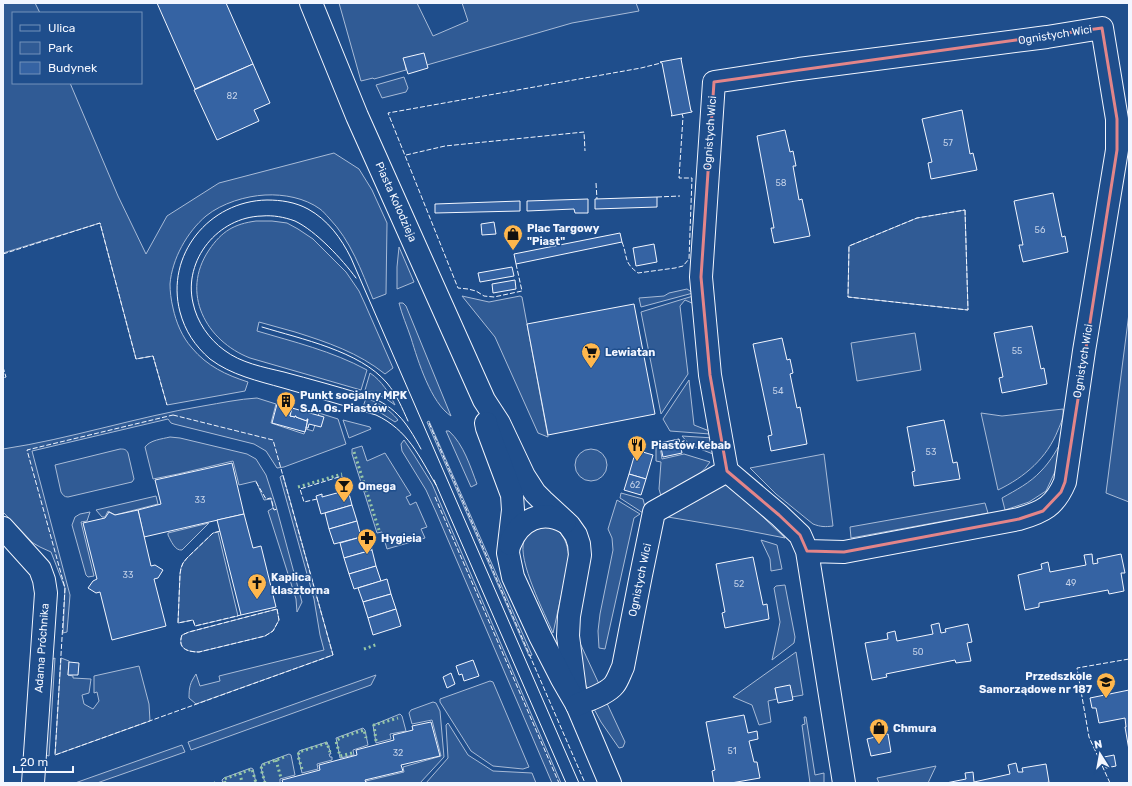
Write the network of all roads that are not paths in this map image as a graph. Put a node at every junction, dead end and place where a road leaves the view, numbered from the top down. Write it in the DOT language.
graph roads {
  1 [pos="311,3"];
  2 [pos="484,400"];
  3 [pos="727,471"];
  4 [pos="566,523"];
  5 [pos="3,528"];
  6 [pos="804,545"];
  7 [pos="508,547"];
  8 [pos="568,627"];
  9 [pos="540,636"];
  10 [pos="577,705"];
  11 [pos="33,783"];
  12 [pos="610,783"];
  13 [pos="844,783"];
  1 -- 2 [label="street, Piasta Kołodzieja"];
  2 -- 4 [label="street, Piasta Kołodzieja"];
  2 -- 7 [label="street, Piasta Kołodzieja"];
  3 -- 6 [label="street"];
  3 -- 6 [label="street, Ognistych Wici"];
  3 -- 10 [label="street, Ognistych Wici"];
  4 -- 7 [label="street"];
  4 -- 8 [label="street, Piasta Kołodzieja"];
  5 -- 11 [label="street, Adama Próchnika"];
  6 -- 13 [label="street"];
  7 -- 9 [label="street, Piasta Kołodzieja"];
  8 -- 9 [label="street"];
  8 -- 10 [label="street, Piasta Kołodzieja"];
  9 -- 10 [label="street, Piasta Kołodzieja"];
  10 -- 12 [label="street, Piasta Kołodzieja"];
}
